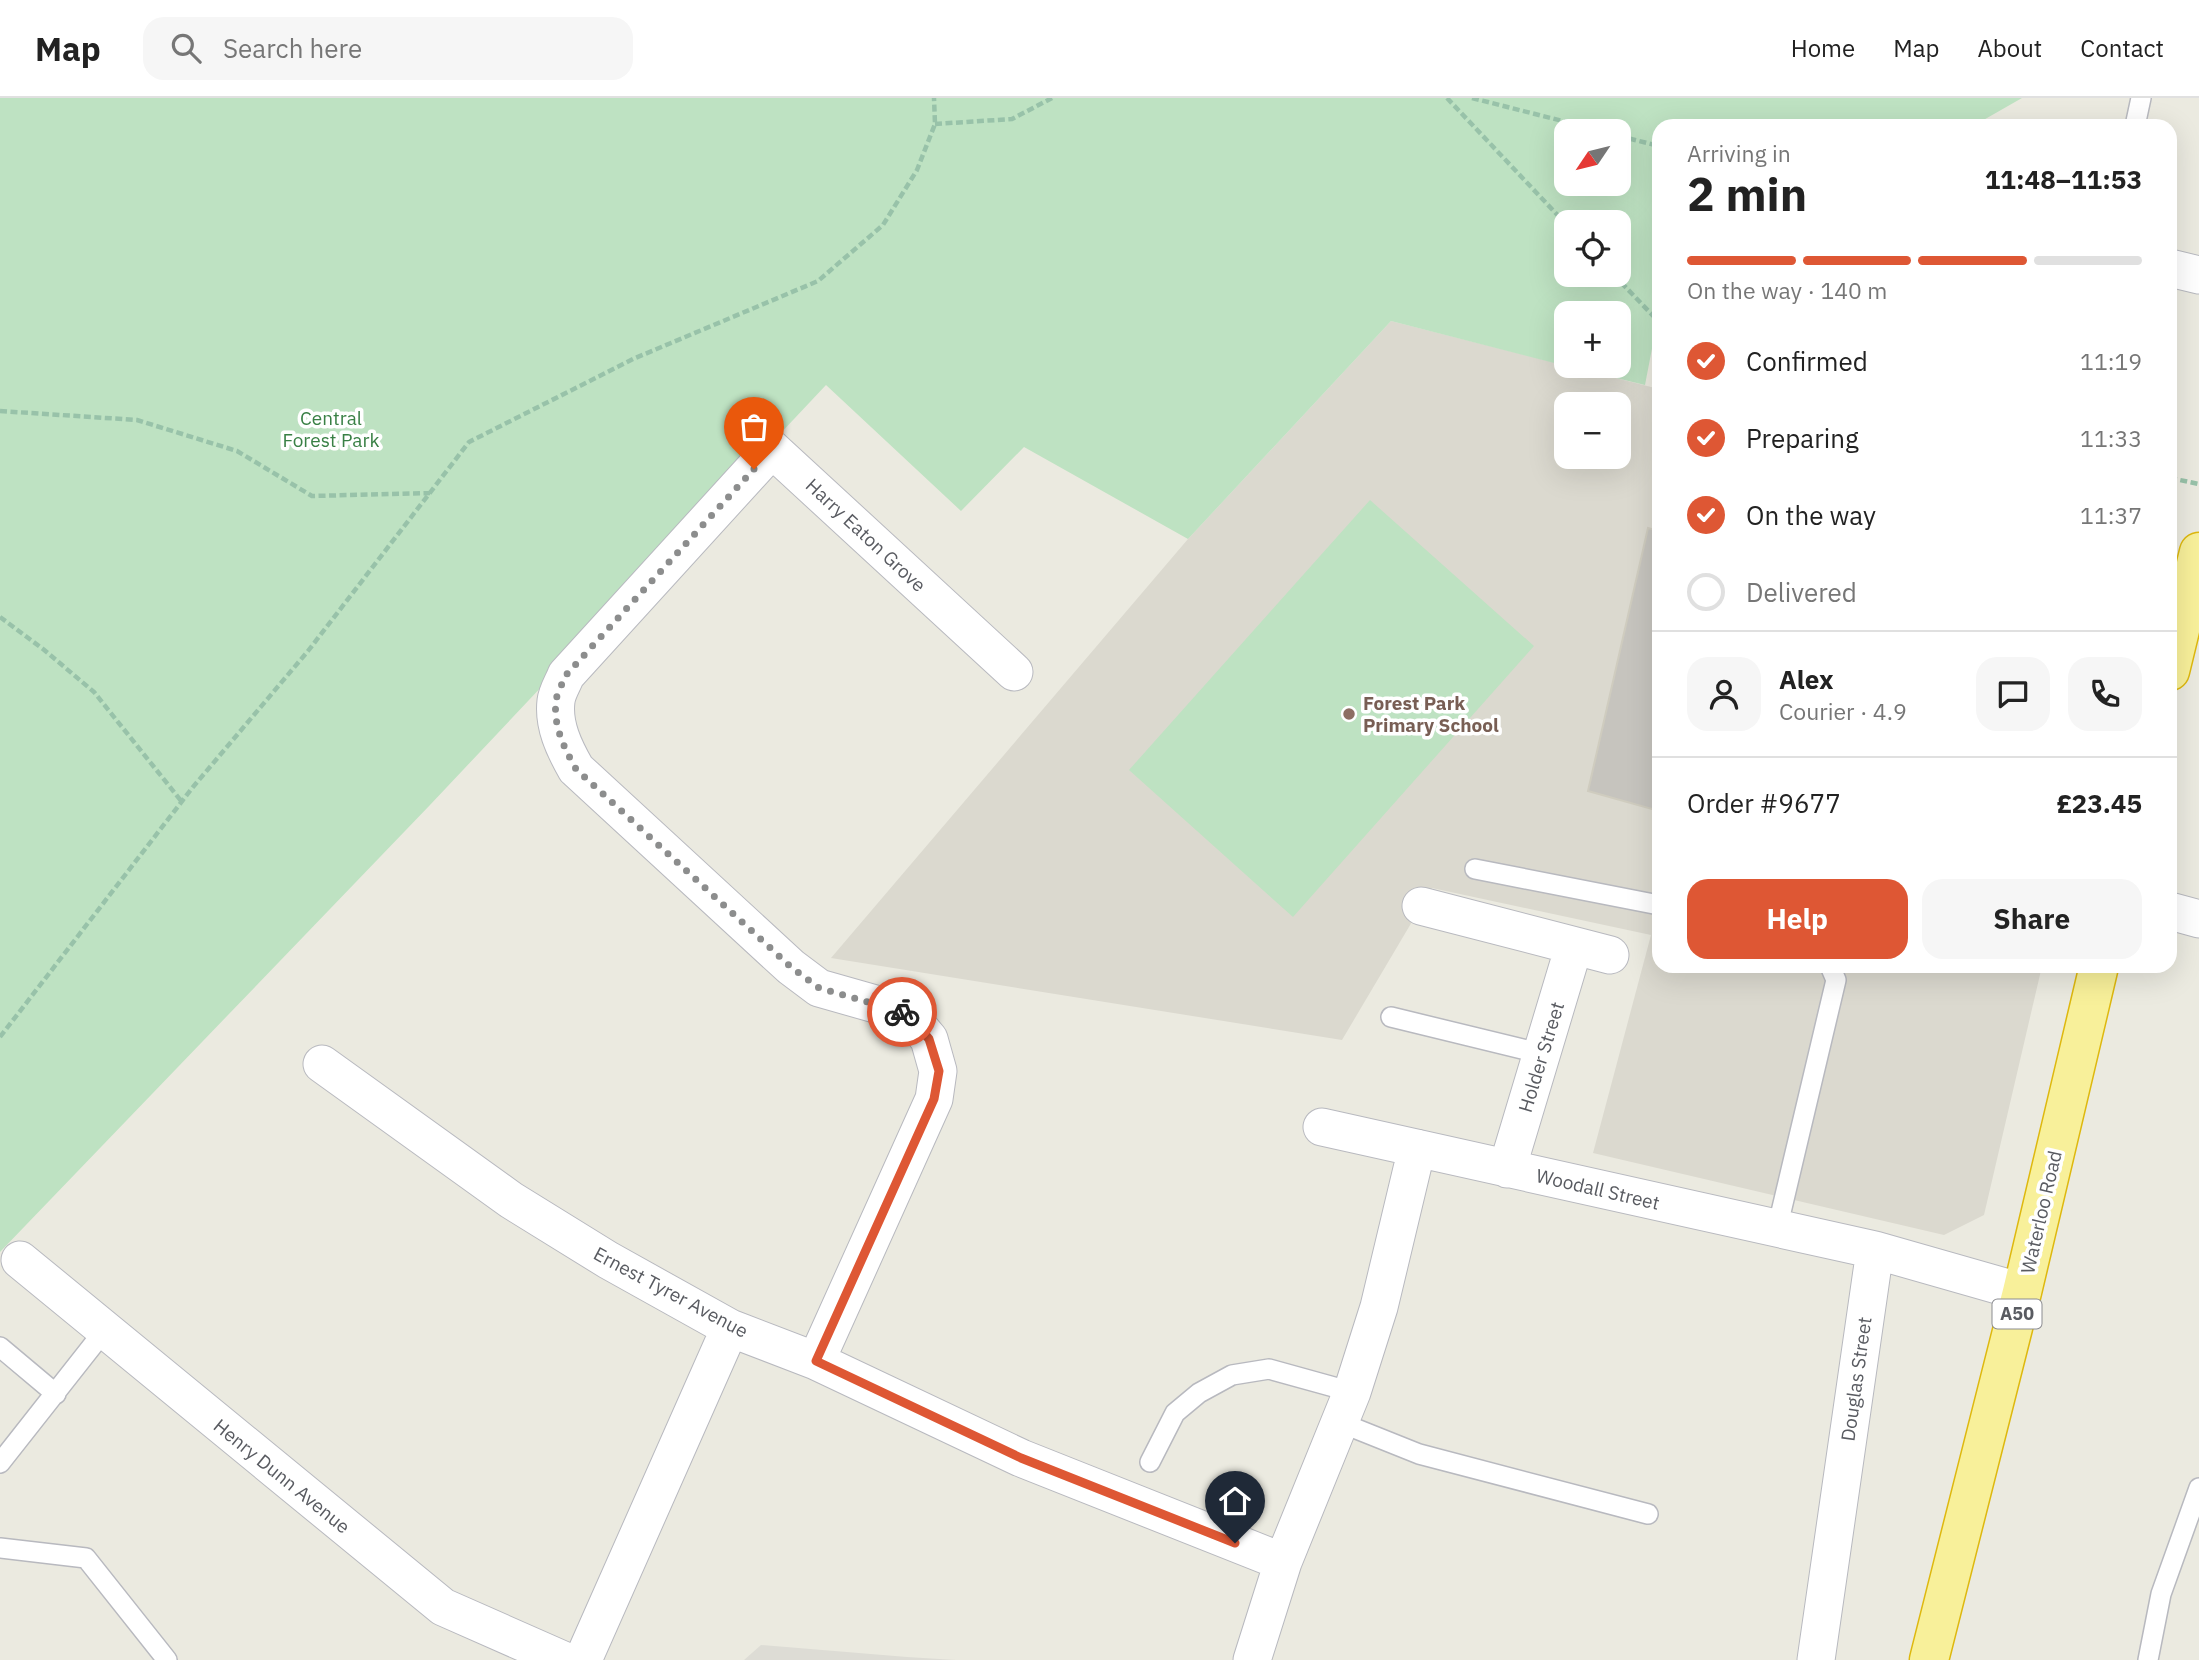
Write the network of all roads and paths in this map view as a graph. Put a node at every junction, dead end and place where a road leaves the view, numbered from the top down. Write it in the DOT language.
graph roads {
  1 [pos="934,98"];
  2 [pos="1052,98"];
  3 [pos="1447,98"];
  4 [pos="1472,98"];
  5 [pos="2141,98"];
  6 [pos="1555,119"];
  7 [pos="2136,119"];
  8 [pos="935,124"];
  9 [pos="1631,139"];
  10 [pos="1652,144"];
  11 [pos="1554,211"];
  12 [pos="2177,270"];
  13 [pos="2199,275"];
  14 [pos="1625,287"];
  15 [pos="1652,315"];
  16 [pos="0,411"];
  17 [pos="2177,479"];
  18 [pos="2199,484"];
  19 [pos="430,493"];
  20 [pos="2199,552"];
  21 [pos="0,617"];
  22 [pos="2177,642"];
  23 [pos="1014,672"];
  24 [pos="182,802"];
  25 [pos="1475,869"];
  26 [pos="1652,904"];
  27 [pos="1421,906"];
  28 [pos="2177,913"];
  29 [pos="2199,919"];
  30 [pos="1574,946"];
  31 [pos="1610,955"];
  32 [pos="1833,973"];
  33 [pos="2097,973"];
  34 [pos="1391,1017"];
  35 [pos="0,1037"];
  36 [pos="1543,1054"];
  37 [pos="323,1064"];
  38 [pos="1322,1127"];
  39 [pos="1417,1148"];
  40 [pos="1507,1169"];
  41 [pos="1777,1229"];
  42 [pos="1875,1250"];
  43 [pos="20,1261"];
  44 [pos="2022,1292"];
  45 [pos="730,1328"];
  46 [pos="104,1331"];
  47 [pos="0,1347"];
  48 [pos="816,1361"];
  49 [pos="56,1394"];
  50 [pos="1346,1407"];
  51 [pos="1150,1462"];
  52 [pos="0,1463"];
  53 [pos="2199,1488"];
  54 [pos="1648,1514"];
  55 [pos="0,1548"];
  56 [pos="1283,1562"];
  57 [pos="167,1660"];
  58 [pos="563,1660"];
  59 [pos="583,1660"];
  60 [pos="1252,1660"];
  61 [pos="1816,1660"];
  62 [pos="1929,1660"];
  63 [pos="2147,1660"];
  1 -- 8 [label="path"];
  2 -- 8 [label="path"];
  3 -- 11 [label="path"];
  4 -- 6 [label="path"];
  5 -- 7 [label="lane"];
  8 -- 19 [label="path"];
  9 -- 10 [label="path"];
  12 -- 13 [label="street"];
  14 -- 15 [label="path"];
  16 -- 19 [label="path"];
  17 -- 18 [label="path"];
  19 -- 24 [label="path"];
  20 -- 22 [label="highway"];
  21 -- 24 [label="path"];
  23 -- 48 [label="street, Harry Eaton Grove"];
  24 -- 35 [label="path"];
  25 -- 26 [label="lane"];
  27 -- 30 [label="street"];
  28 -- 29 [label="street"];
  30 -- 31 [label="street"];
  30 -- 36 [label="street, Holder Street"];
  32 -- 41 [label="lane"];
  33 -- 44 [label="highway, Waterloo Road / A50"];
  34 -- 36 [label="lane"];
  36 -- 40 [label="street, Holder Street"];
  37 -- 45 [label="street, Ernest Tyrer Avenue"];
  38 -- 39 [label="street, Woodall Street"];
  39 -- 40 [label="street, Woodall Street"];
  39 -- 50 [label="street"];
  40 -- 41 [label="street, Woodall Street"];
  41 -- 42 [label="street, Woodall Street"];
  42 -- 44 [label="street"];
  42 -- 61 [label="street, Douglas Street"];
  43 -- 46 [label="street, Henry Dunn Avenue"];
  44 -- 62 [label="highway, Waterloo Road / A50"];
  45 -- 48 [label="street, Ernest Tyrer Avenue"];
  45 -- 59 [label="street"];
  46 -- 49 [label="lane"];
  46 -- 58 [label="street, Henry Dunn Avenue"];
  47 -- 49 [label="lane"];
  48 -- 56 [label="street, Ernest Tyrer Avenue"];
  49 -- 52 [label="lane"];
  50 -- 51 [label="lane"];
  50 -- 54 [label="lane"];
  50 -- 56 [label="street"];
  53 -- 63 [label="lane"];
  55 -- 57 [label="lane"];
  56 -- 60 [label="street"];
}
